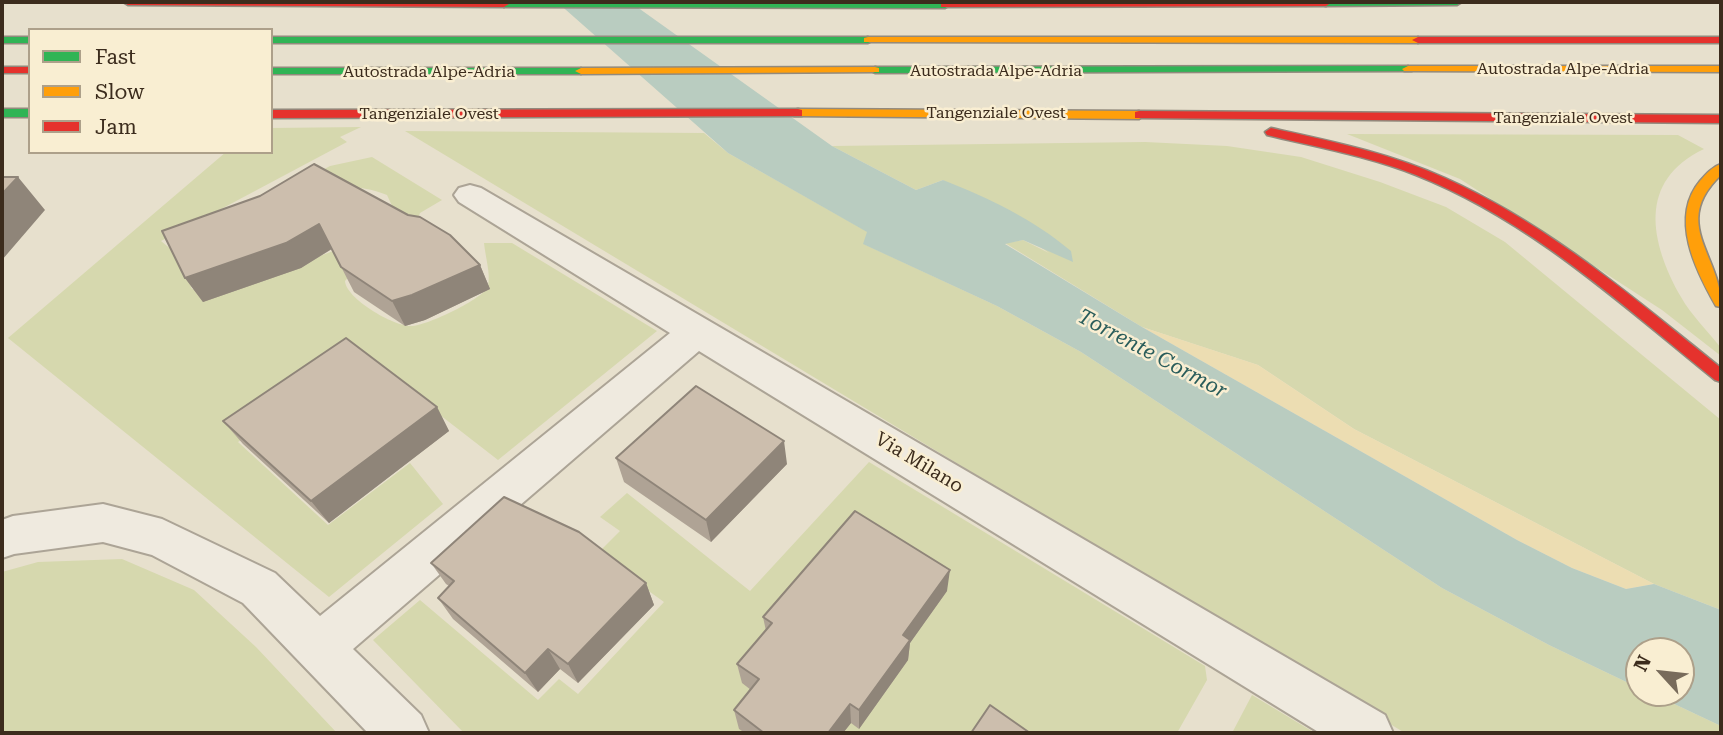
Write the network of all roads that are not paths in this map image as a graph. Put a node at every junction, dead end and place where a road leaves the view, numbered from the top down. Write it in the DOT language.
graph roads {
  1 [pos="128,2"];
  2 [pos="840,2"];
  3 [pos="1457,2"];
  4 [pos="406,3"];
  5 [pos="790,6"];
  6 [pos="2,40"];
  7 [pos="28,40"];
  8 [pos="273,40"];
  9 [pos="1721,40"];
  10 [pos="1721,69"];
  11 [pos="2,70"];
  12 [pos="28,71"];
  13 [pos="273,71"];
  14 [pos="2,113"];
  15 [pos="28,113"];
  16 [pos="273,114"];
  17 [pos="1060,114"];
  18 [pos="1721,119"];
  19 [pos="1721,168"];
  20 [pos="470,195"];
  21 [pos="1721,302"];
  22 [pos="699,330"];
  23 [pos="1721,376"];
  24 [pos="2,539"];
  25 [pos="319,647"];
  26 [pos="403,733"];
  27 [pos="1367,733"];
  1 -- 4 [label="highway"];
  2 -- 5 [label="highway"];
  3 -- 5 [label="highway"];
  4 -- 5 [label="highway"];
  6 -- 7 [label="highway"];
  8 -- 9 [label="highway, Autostrada Alpe-Adria"];
  10 -- 13 [label="highway, Autostrada Alpe-Adria"];
  11 -- 12 [label="highway"];
  14 -- 15 [label="highway"];
  16 -- 17 [label="highway, Tangenziale Ovest"];
  17 -- 18 [label="highway, Tangenziale Ovest"];
  17 -- 23 [label="highway"];
  19 -- 21 [label="highway"];
  20 -- 22 [label="street, Via Milano"];
  22 -- 25 [label="street"];
  22 -- 27 [label="street, Via Milano"];
  24 -- 25 [label="street"];
  25 -- 26 [label="street"];
}
